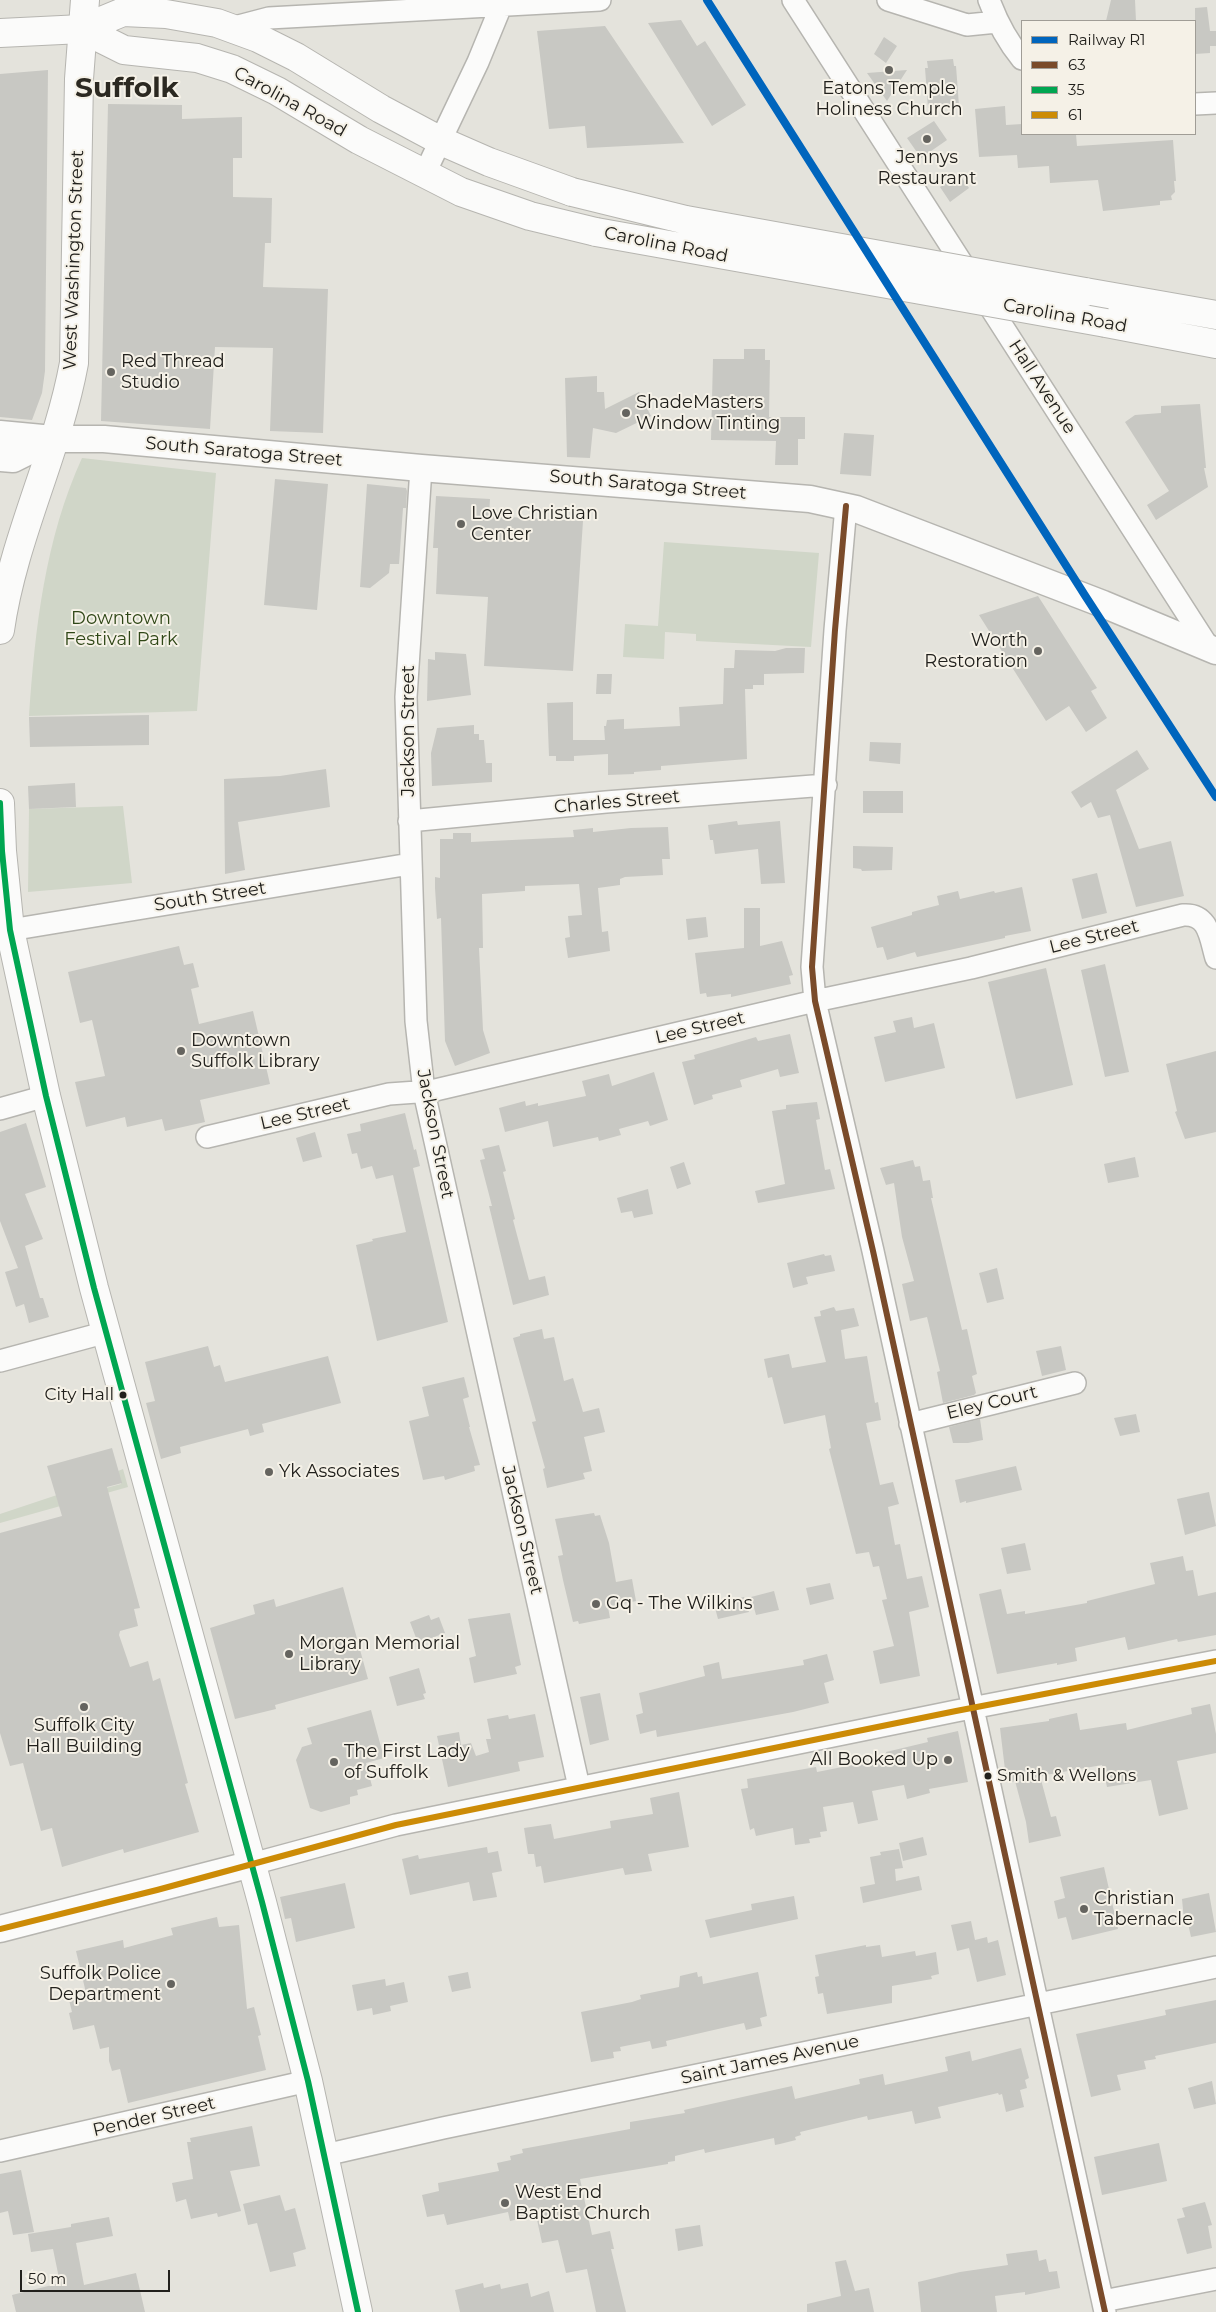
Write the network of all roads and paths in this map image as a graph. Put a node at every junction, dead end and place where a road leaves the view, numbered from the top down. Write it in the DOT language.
graph roads {
  1 [pos="85,0"];
  2 [pos="600,0"];
  3 [pos="793,0"];
  4 [pos="888,0"];
  5 [pos="989,0"];
  6 [pos="501,6"];
  7 [pos="997,22"];
  8 [pos="82,28"];
  9 [pos="231,28"];
  10 [pos="0,33"];
  11 [pos="1021,58"];
  12 [pos="1216,103"];
  13 [pos="1196,104"];
  14 [pos="441,141"];
  15 [pos="424,174"];
  16 [pos="1216,315"];
  17 [pos="1216,344"];
  18 [pos="0,434"];
  19 [pos="53,439"];
  20 [pos="0,458"];
  21 [pos="421,468"];
  22 [pos="846,506"];
  23 [pos="0,630"];
  24 [pos="1212,650"];
  25 [pos="826,785"];
  26 [pos="0,803"];
  27 [pos="409,821"];
  28 [pos="410,864"];
  29 [pos="3,904"];
  30 [pos="10,930"];
  31 [pos="1216,958"];
  32 [pos="815,1001"];
  33 [pos="424,1092"];
  34 [pos="46,1096"];
  35 [pos="0,1109"];
  36 [pos="207,1137"];
  37 [pos="107,1332"];
  38 [pos="0,1361"];
  39 [pos="1075,1383"];
  40 [pos="910,1424"];
  41 [pos="1216,1660"];
  42 [pos="973,1707"];
  43 [pos="579,1787"];
  44 [pos="252,1864"];
  45 [pos="0,1929"];
  46 [pos="1216,1967"];
  47 [pos="1038,2003"];
  48 [pos="308,2081"];
  49 [pos="0,2151"];
  50 [pos="325,2155"];
  51 [pos="1216,2279"];
  52 [pos="1104,2306"];
  53 [pos="358,2312"];
  1 -- 8 [label="main road, West Washington Street"];
  2 -- 6 [label="street"];
  3 -- 24 [label="street, Hall Avenue"];
  4 -- 7 [label="street"];
  5 -- 7 [label="street"];
  6 -- 9 [label="street"];
  6 -- 14 [label="street"];
  7 -- 11 [label="street"];
  8 -- 9 [label="main road, Carolina Road"];
  8 -- 10 [label="main road"];
  8 -- 15 [label="main road, Carolina Road"];
  8 -- 19 [label="main road, West Washington Street"];
  9 -- 14 [label="main road, Carolina Road"];
  12 -- 13 [label="street"];
  14 -- 15 [label="street"];
  14 -- 16 [label="main road, Carolina Road, bridge"];
  15 -- 17 [label="main road, Carolina Road, bridge"];
  18 -- 19 [label="street, South Saratoga Street"];
  19 -- 20 [label="street"];
  19 -- 21 [label="street, South Saratoga Street"];
  19 -- 23 [label="main road, West Washington Street"];
  21 -- 22 [label="street, South Saratoga Street"];
  21 -- 27 [label="street, Jackson Street"];
  22 -- 24 [label="street, South Saratoga Street"];
  22 -- 25 [label="street"];
  25 -- 27 [label="street, Charles Street"];
  25 -- 32 [label="street"];
  26 -- 29 [label="main road"];
  27 -- 28 [label="street, Jackson Street"];
  28 -- 30 [label="street, South Street"];
  28 -- 33 [label="street, Jackson Street"];
  29 -- 30 [label="main road"];
  30 -- 34 [label="main road"];
  31 -- 32 [label="street, Lee Street"];
  32 -- 33 [label="street, Lee Street"];
  32 -- 40 [label="street"];
  33 -- 36 [label="street, Lee Street"];
  33 -- 43 [label="street, Jackson Street"];
  34 -- 35 [label="street"];
  34 -- 37 [label="main road"];
  37 -- 38 [label="street"];
  37 -- 44 [label="main road"];
  39 -- 40 [label="street, Eley Court"];
  40 -- 42 [label="street"];
  41 -- 42 [label="street"];
  42 -- 43 [label="street"];
  42 -- 47 [label="street"];
  43 -- 44 [label="street"];
  44 -- 45 [label="street"];
  44 -- 48 [label="main road"];
  46 -- 47 [label="street, Saint James Avenue"];
  47 -- 50 [label="street, Saint James Avenue"];
  47 -- 52 [label="street"];
  48 -- 49 [label="street, Pender Street"];
  48 -- 50 [label="main road"];
  50 -- 53 [label="main road"];
  51 -- 52 [label="street"];
}
